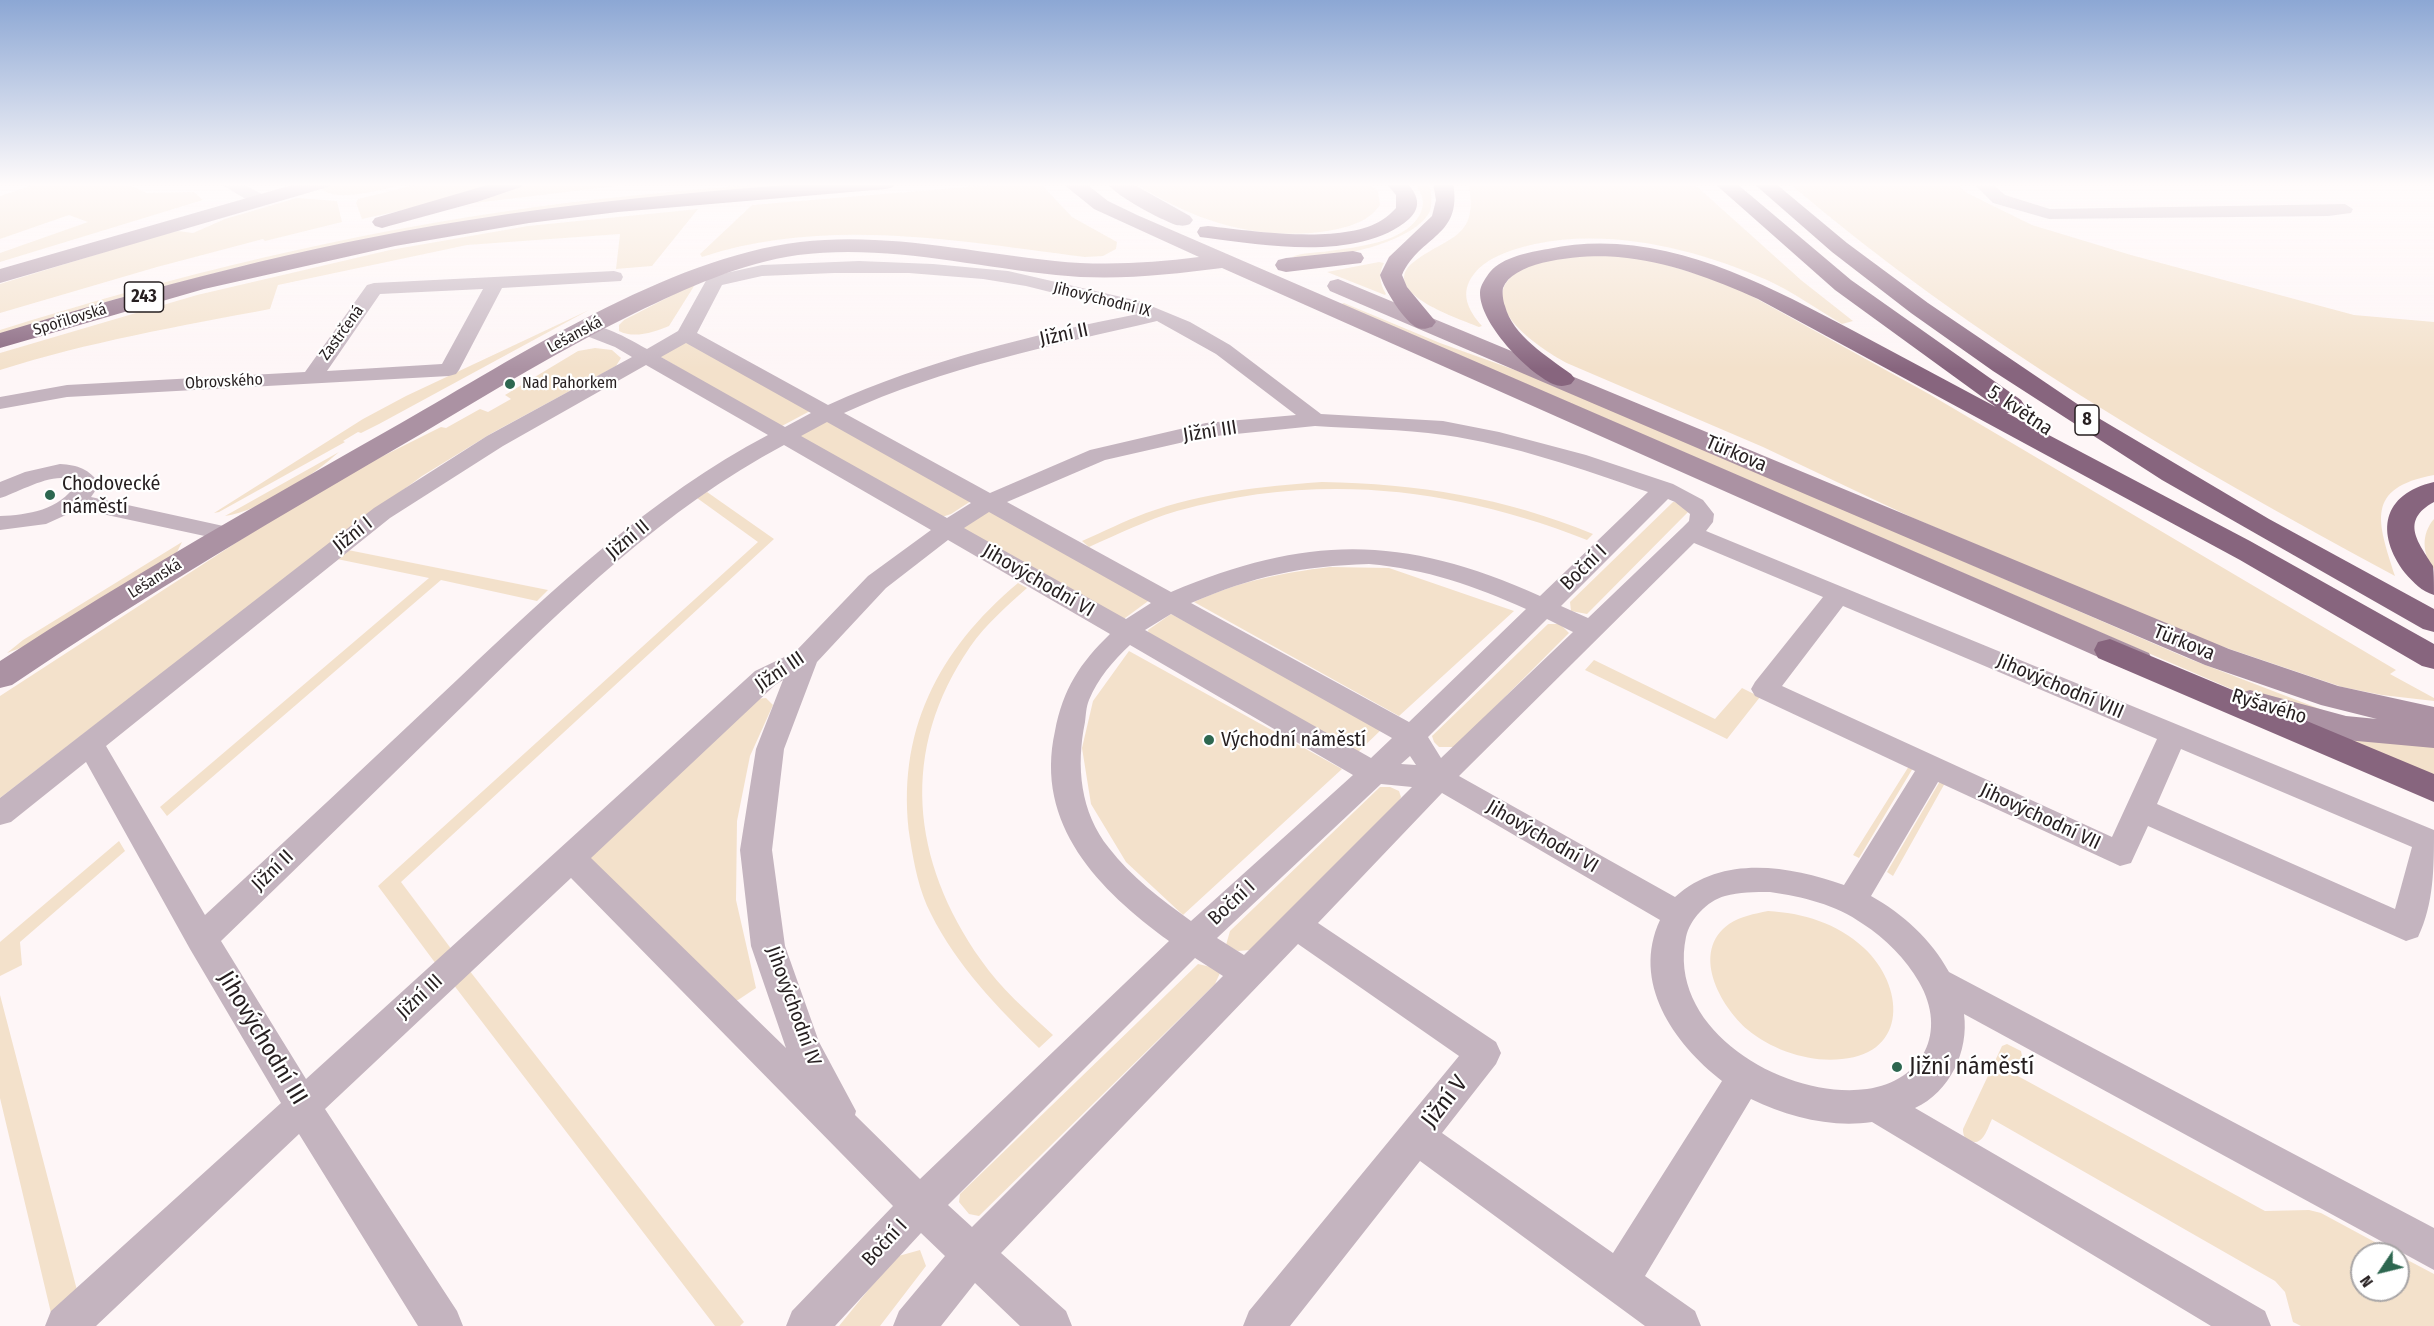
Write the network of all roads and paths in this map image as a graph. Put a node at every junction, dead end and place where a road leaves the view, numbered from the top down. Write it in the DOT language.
graph roads {
  1 [pos="101,245"];
  2 [pos="294,245"];
  3 [pos="372,245"];
  4 [pos="1147,245"];
  5 [pos="1189,245"];
  6 [pos="1240,245"];
  7 [pos="1326,245"];
  8 [pos="1404,245"];
  9 [pos="1415,245"];
  10 [pos="1796,245"];
  11 [pos="1837,245"];
  12 [pos="1264,256"];
  13 [pos="1224,260"];
  14 [pos="1286,265"];
  15 [pos="1112,270"];
  16 [pos="0,276"];
  17 [pos="614,278"];
  18 [pos="496,282"];
  19 [pos="1160,315"];
  20 [pos="1424,322"];
  21 [pos="0,324"];
  22 [pos="586,329"];
  23 [pos="686,335"];
  24 [pos="0,341"];
  25 [pos="622,343"];
  26 [pos="645,356"];
  27 [pos="310,378"];
  28 [pos="1562,379"];
  29 [pos="0,403"];
  30 [pos="826,413"];
  31 [pos="1315,420"];
  32 [pos="784,435"];
  33 [pos="1665,489"];
  34 [pos="2434,490"];
  35 [pos="0,491"];
  36 [pos="75,501"];
  37 [pos="988,502"];
  38 [pos="0,523"];
  39 [pos="947,529"];
  40 [pos="1691,533"];
  41 [pos="228,534"];
  42 [pos="2257,557"];
  43 [pos="2434,585"];
  44 [pos="1839,594"];
  45 [pos="1170,602"];
  46 [pos="1543,608"];
  47 [pos="2434,622"];
  48 [pos="1590,630"];
  49 [pos="1127,632"];
  50 [pos="2110,650"];
  51 [pos="805,658"];
  52 [pos="2434,658"];
  53 [pos="3,672"];
  54 [pos="2434,718"];
  55 [pos="2173,734"];
  56 [pos="1412,736"];
  57 [pos="2434,736"];
  58 [pos="91,744"];
  59 [pos="1932,767"];
  60 [pos="1374,773"];
  61 [pos="1440,778"];
  62 [pos="2434,789"];
  63 [pos="2139,809"];
  64 [pos="0,814"];
  65 [pos="570,857"];
  66 [pos="1851,901"];
  67 [pos="1678,914"];
  68 [pos="1297,926"];
  69 [pos="202,939"];
  70 [pos="1192,940"];
  71 [pos="1247,974"];
  72 [pos="1937,982"];
  73 [pos="1745,1076"];
  74 [pos="1878,1106"];
  75 [pos="303,1107"];
  76 [pos="853,1137"];
  77 [pos="1417,1137"];
  78 [pos="920,1206"];
  79 [pos="2434,1250"];
  80 [pos="973,1254"];
  81 [pos="1618,1282"];
  82 [pos="66,1326"];
  83 [pos="442,1326"];
  84 [pos="807,1326"];
  85 [pos="914,1326"];
  86 [pos="1050,1326"];
  87 [pos="1264,1326"];
  88 [pos="1680,1326"];
  89 [pos="2250,1326"];
  1 -- 16 [label="main road"];
  2 -- 21 [label="highway, Spořilovská / 243"];
  3 -- 24 [label="highway, Spořilovská / 243"];
  4 -- 15 [label="main road"];
  5 -- 13 [label="main road, Türkova"];
  6 -- 12 [label="main road, Türkova"];
  7 -- 12 [label="highway"];
  8 -- 14 [label="highway"];
  9 -- 20 [label="highway"];
  10 -- 42 [label="highway, 5. května / 8"];
  11 -- 47 [label="highway, 5. května / 8"];
  12 -- 13 [label="main road"];
  12 -- 14 [label="main road, Türkova"];
  13 -- 14 [label="main road"];
  13 -- 15 [label="main road, Lešanská"];
  13 -- 50 [label="main road, Türkova"];
  14 -- 20 [label="main road, Türkova"];
  15 -- 22 [label="main road, Lešanská"];
  17 -- 18 [label="street"];
  18 -- 27 [label="street, Zastrčená"];
  18 -- 27 [label="street, Obrovského"];
  19 -- 23 [label="street, Jihovýchodní IX"];
  19 -- 30 [label="street, Jižní II"];
  19 -- 31 [label="street, Jihovýchodní IX"];
  20 -- 28 [label="main road, Türkova"];
  22 -- 25 [label="street, Jihovýchodní VI"];
  22 -- 41 [label="main road, Lešanská"];
  23 -- 25 [label="street"];
  23 -- 26 [label="street, Jižní I"];
  23 -- 30 [label="street, Jihovýchodní VI"];
  25 -- 26 [label="street, Jihovýchodní VI"];
  26 -- 32 [label="street, Jihovýchodní VI"];
  26 -- 58 [label="street, Jižní I"];
  27 -- 29 [label="street, Obrovského"];
  28 -- 42 [label="highway"];
  28 -- 54 [label="main road, Türkova"];
  30 -- 32 [label="street, Jižní II"];
  30 -- 37 [label="street, Jihovýchodní VI"];
  31 -- 33 [label="street, Jižní III"];
  31 -- 37 [label="street, Jižní III"];
  32 -- 39 [label="street, Jihovýchodní VI"];
  32 -- 69 [label="street, Jižní II"];
  33 -- 40 [label="street, Jižní III"];
  33 -- 46 [label="street, Boční I"];
  34 -- 43 [label="highway"];
  35 -- 36 [label="street"];
  36 -- 38 [label="street"];
  36 -- 41 [label="street"];
  37 -- 39 [label="street, Jižní III"];
  37 -- 45 [label="street, Jihovýchodní VI"];
  39 -- 49 [label="street, Jihovýchodní VI"];
  39 -- 51 [label="street, Jižní III"];
  40 -- 44 [label="street, Jihovýchodní VIII"];
  40 -- 48 [label="street"];
  41 -- 53 [label="main road, Lešanská"];
  42 -- 52 [label="highway, 5. května / 8"];
  44 -- 55 [label="street, Jihovýchodní VIII"];
  44 -- 59 [label="street, Jihovýchodní VII"];
  45 -- 46 [label="street"];
  45 -- 49 [label="street"];
  45 -- 56 [label="street, Jihovýchodní VI"];
  46 -- 48 [label="street"];
  46 -- 56 [label="street, Boční I"];
  48 -- 61 [label="street"];
  49 -- 60 [label="street, Jihovýchodní VI"];
  49 -- 70 [label="street"];
  50 -- 57 [label="main road, Ryšavého"];
  50 -- 62 [label="highway"];
  51 -- 65 [label="street, Jižní III"];
  51 -- 76 [label="street, Jihovýchodní IV"];
  55 -- 63 [label="street"];
  55 -- 63 [label="street, Jihovýchodní VIII"];
  56 -- 60 [label="street, Boční I"];
  56 -- 61 [label="street, Jihovýchodní VI"];
  58 -- 64 [label="street, Jižní I"];
  58 -- 69 [label="street, Jihovýchodní III"];
  59 -- 63 [label="street, Jihovýchodní VII"];
  59 -- 66 [label="street"];
  60 -- 61 [label="street, Jihovýchodní VI"];
  60 -- 70 [label="street, Boční I"];
  61 -- 67 [label="street, Jihovýchodní VI"];
  61 -- 68 [label="street"];
  65 -- 75 [label="street, Jižní III"];
  65 -- 76 [label="street, Jihovýchodní IV"];
  66 -- 67 [label="street"];
  66 -- 72 [label="street"];
  67 -- 73 [label="street"];
  68 -- 71 [label="street"];
  68 -- 77 [label="street, Jižní V"];
  69 -- 75 [label="street, Jihovýchodní III"];
  70 -- 71 [label="street"];
  70 -- 78 [label="street, Boční I"];
  71 -- 80 [label="street"];
  72 -- 74 [label="street"];
  72 -- 79 [label="street"];
  73 -- 74 [label="street"];
  73 -- 81 [label="street"];
  74 -- 89 [label="street"];
  75 -- 82 [label="street, Jižní III"];
  75 -- 83 [label="street, Jihovýchodní III"];
  76 -- 78 [label="street, Jihovýchodní IV"];
  77 -- 81 [label="street"];
  77 -- 87 [label="street, Jižní V"];
  78 -- 80 [label="street, Jihovýchodní IV"];
  78 -- 84 [label="street, Boční I"];
  80 -- 85 [label="street"];
  80 -- 86 [label="street, Jihovýchodní IV"];
  81 -- 88 [label="street"];
}
